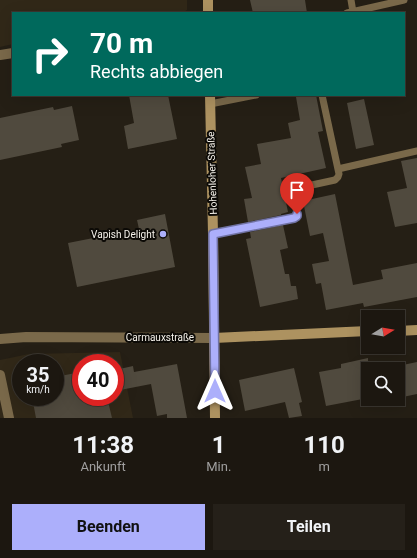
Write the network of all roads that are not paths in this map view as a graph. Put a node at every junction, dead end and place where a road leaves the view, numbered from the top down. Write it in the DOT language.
graph roads {
  1 [pos="208,0"];
  2 [pos="351,0"];
  3 [pos="404,0"];
  4 [pos="208,12"];
  5 [pos="350,12"];
  6 [pos="12,53"];
  7 [pos="0,55"];
  8 [pos="247,96"];
  9 [pos="322,96"];
  10 [pos="210,100"];
  11 [pos="417,151"];
  12 [pos="338,169"];
  13 [pos="213,234"];
  14 [pos="417,330"];
  15 [pos="361,331"];
  16 [pos="405,331"];
  17 [pos="214,338"];
  18 [pos="0,339"];
  19 [pos="0,375"];
  20 [pos="9,418"];
  21 [pos="215,418"];
  1 -- 4 [label="street"];
  2 -- 5 [label="lane"];
  3 -- 5 [label="lane"];
  6 -- 7 [label="street"];
  8 -- 10 [label="lane"];
  9 -- 12 [label="lane"];
  10 -- 13 [label="street, Hohenloher Straße"];
  11 -- 12 [label="lane"];
  12 -- 13 [label="lane"];
  13 -- 17 [label="street, Hohenloher Straße"];
  14 -- 16 [label="street"];
  15 -- 17 [label="street, Carmauxstraße"];
  17 -- 18 [label="street, Carmauxstraße"];
  17 -- 21 [label="street, Hohenloher Straße"];
  19 -- 20 [label="street"];
}
